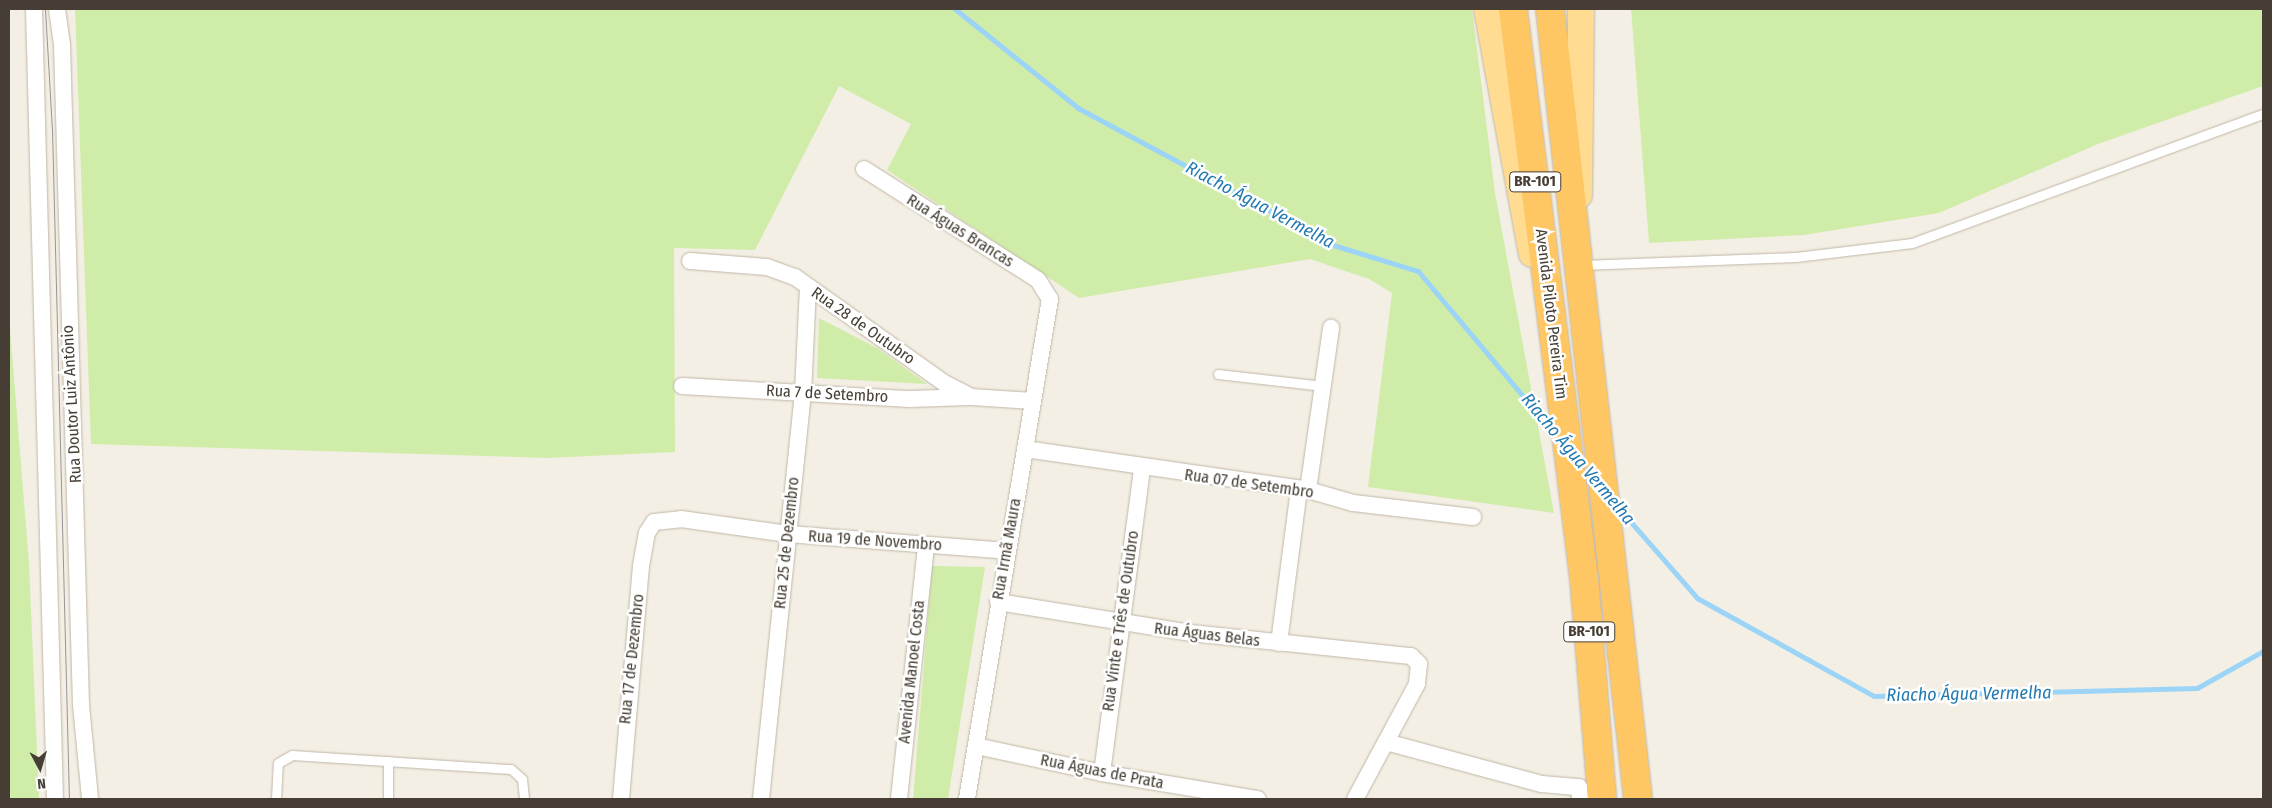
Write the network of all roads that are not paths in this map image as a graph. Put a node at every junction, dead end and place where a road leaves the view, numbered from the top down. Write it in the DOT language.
graph roads {
  1 [pos="34,9"];
  2 [pos="57,9"];
  3 [pos="1487,9"];
  4 [pos="1513,9"];
  5 [pos="1550,9"];
  6 [pos="1581,9"];
  7 [pos="2263,114"];
  8 [pos="864,169"];
  9 [pos="1577,226"];
  10 [pos="690,261"];
  11 [pos="1581,265"];
  12 [pos="808,287"];
  13 [pos="1050,299"];
  14 [pos="1331,328"];
  15 [pos="1556,356"];
  16 [pos="1218,374"];
  17 [pos="682,386"];
  18 [pos="1323,386"];
  19 [pos="803,393"];
  20 [pos="971,396"];
  21 [pos="1033,401"];
  22 [pos="1025,449"];
  23 [pos="1142,468"];
  24 [pos="1304,490"];
  25 [pos="1473,517"];
  26 [pos="654,522"];
  27 [pos="788,534"];
  28 [pos="926,545"];
  29 [pos="1007,551"];
  30 [pos="998,602"];
  31 [pos="1119,623"];
  32 [pos="1279,643"];
  33 [pos="1386,742"];
  34 [pos="976,746"];
  35 [pos="388,761"];
  36 [pos="1102,773"];
  37 [pos="1199,795"];
  38 [pos="1587,795"];
  39 [pos="55,799"];
  40 [pos="90,799"];
  41 [pos="276,799"];
  42 [pos="388,799"];
  43 [pos="524,799"];
  44 [pos="621,799"];
  45 [pos="761,799"];
  46 [pos="899,799"];
  47 [pos="966,799"];
  48 [pos="1258,799"];
  49 [pos="1355,799"];
  50 [pos="1638,799"];
  1 -- 39 [label="street, Rua Doutor Luiz Antônio"];
  2 -- 40 [label="street, Rua Doutor Luiz Antônio"];
  3 -- 15 [label="main road"];
  4 -- 15 [label="highway, Avenida Piloto Pereira Tim / BR-101"];
  5 -- 9 [label="highway, Avenida Piloto Pereira Tim / BR-101"];
  6 -- 9 [label="main road"];
  7 -- 11 [label="lane"];
  8 -- 13 [label="street, Rua Águas Brancas"];
  9 -- 11 [label="highway, Avenida Piloto Pereira Tim / BR-101"];
  10 -- 12 [label="street, Rua 28 de Outubro"];
  11 -- 50 [label="highway, Avenida Piloto Pereira Tim / BR-101"];
  12 -- 19 [label="street, Rua 25 de Dezembro"];
  12 -- 20 [label="street, Rua 28 de Outubro"];
  13 -- 21 [label="street, Rua Irmã Maura"];
  14 -- 18 [label="street"];
  15 -- 38 [label="highway, Avenida Piloto Pereira Tim / BR-101"];
  16 -- 18 [label="lane"];
  17 -- 19 [label="street, Rua 7 de Setembro"];
  18 -- 24 [label="street"];
  19 -- 20 [label="street, Rua 7 de Setembro"];
  19 -- 27 [label="street, Rua 25 de Dezembro"];
  20 -- 21 [label="street, Rua 28 de Outubro"];
  21 -- 22 [label="street, Rua Irmã Maura"];
  22 -- 23 [label="street, Rua 07 de Setembro"];
  22 -- 29 [label="street, Rua Irmã Maura"];
  23 -- 24 [label="street, Rua 07 de Setembro"];
  23 -- 31 [label="street, Rua Vinte e Três de Outubro"];
  24 -- 25 [label="street, Rua 07 de Setembro"];
  24 -- 32 [label="street"];
  26 -- 27 [label="street, Rua 19 de Novembro"];
  26 -- 44 [label="street, Rua 17 de Dezembro"];
  27 -- 28 [label="street, Rua 19 de Novembro"];
  27 -- 45 [label="street, Rua 25 de Dezembro"];
  28 -- 29 [label="street, Rua 19 de Novembro"];
  28 -- 46 [label="street, Avenida Manoel Costa"];
  29 -- 30 [label="street, Rua Irmã Maura"];
  30 -- 31 [label="street, Rua Águas Belas"];
  30 -- 34 [label="street, Rua Irmã Maura"];
  31 -- 32 [label="street, Rua Águas Belas"];
  31 -- 36 [label="street, Rua Vinte e Três de Outubro"];
  32 -- 33 [label="street, Rua Águas Belas"];
  33 -- 38 [label="street"];
  33 -- 49 [label="street"];
  34 -- 36 [label="street, Rua Águas de Prata"];
  34 -- 47 [label="street, Rua Irmã Maura"];
  35 -- 41 [label="lane"];
  35 -- 42 [label="lane"];
  35 -- 43 [label="lane"];
  36 -- 37 [label="street, Rua Águas de Prata"];
  37 -- 48 [label="street, Rua Águas de Prata"];
}
